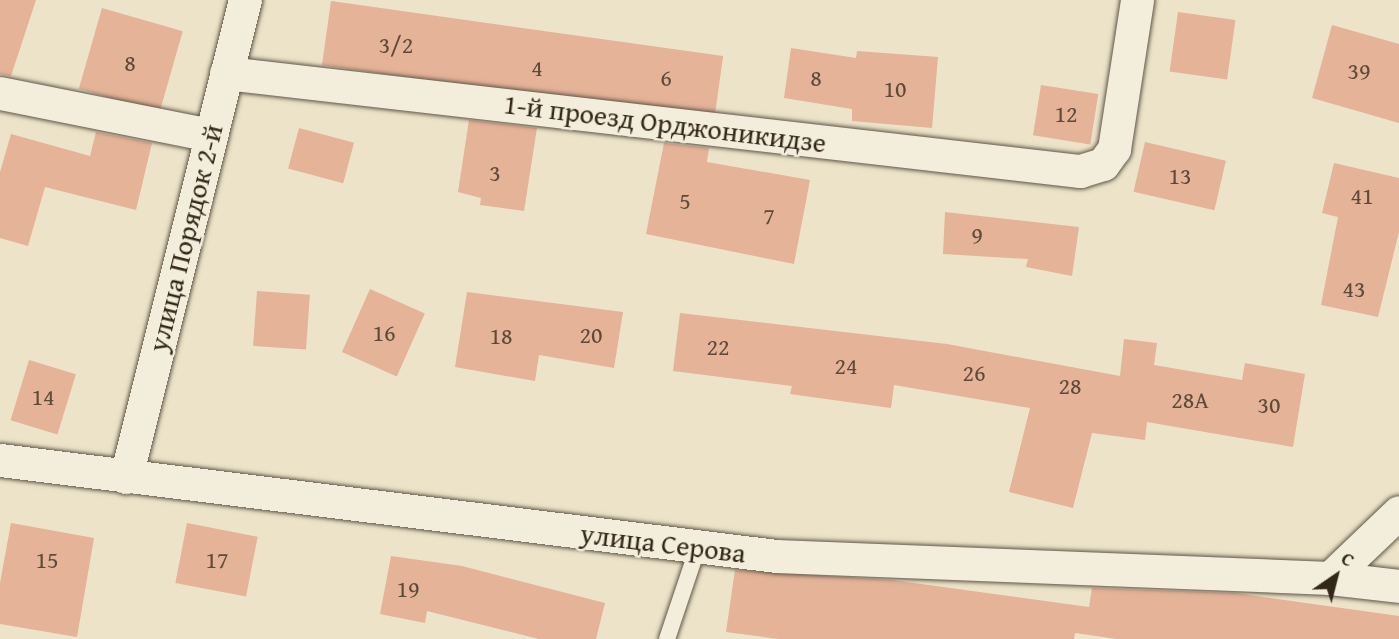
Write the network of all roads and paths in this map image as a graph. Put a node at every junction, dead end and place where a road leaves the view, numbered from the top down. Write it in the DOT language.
graph roads {
  1 [pos="245,0"];
  2 [pos="1137,0"];
  3 [pos="226,73"];
  4 [pos="0,93"];
  5 [pos="210,135"];
  6 [pos="0,460"];
  7 [pos="126,477"];
  8 [pos="1399,512"];
  9 [pos="698,547"];
  10 [pos="1330,578"];
  11 [pos="1399,586"];
  12 [pos="667,639"];
  1 -- 3 [label="street, улица Порядок 2-й"];
  2 -- 3 [label="street, 1-й проезд Орджоникидзе"];
  3 -- 5 [label="street, улица Порядок 2-й"];
  4 -- 5 [label="street"];
  5 -- 7 [label="street, улица Порядок 2-й"];
  6 -- 7 [label="street, улица Серова"];
  7 -- 9 [label="street, улица Серова"];
  8 -- 10 [label="street"];
  9 -- 10 [label="street, улица Серова"];
  9 -- 12 [label="lane"];
  10 -- 11 [label="street, улица Серова"];
}
